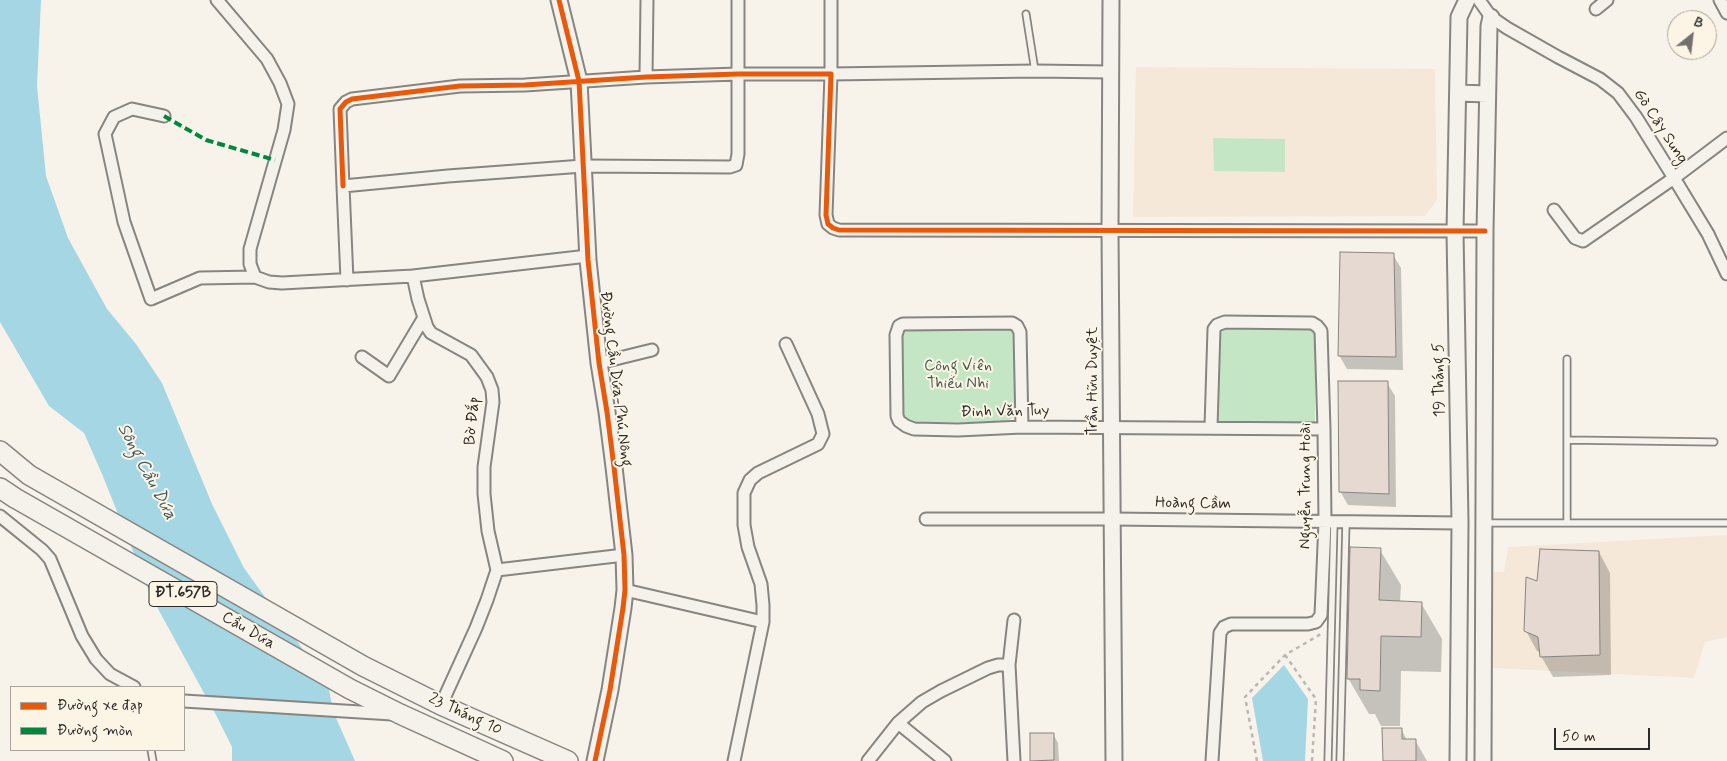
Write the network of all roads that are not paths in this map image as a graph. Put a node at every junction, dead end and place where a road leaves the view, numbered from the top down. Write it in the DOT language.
graph roads {
  1 [pos="217,0"];
  2 [pos="559,0"];
  3 [pos="647,0"];
  4 [pos="738,0"];
  5 [pos="831,0"];
  6 [pos="1111,0"];
  7 [pos="1467,0"];
  8 [pos="1479,0"];
  9 [pos="1607,0"];
  10 [pos="1720,0"];
  11 [pos="1596,9"];
  12 [pos="1727,13"];
  13 [pos="1026,14"];
  14 [pos="1491,17"];
  15 [pos="1036,71"];
  16 [pos="1110,72"];
  17 [pos="738,74"];
  18 [pos="831,74"];
  19 [pos="646,77"];
  20 [pos="579,81"];
  21 [pos="1458,93"];
  22 [pos="1487,94"];
  23 [pos="164,116"];
  24 [pos="1727,138"];
  25 [pos="583,166"];
  26 [pos="1674,178"];
  27 [pos="343,186"];
  28 [pos="1554,210"];
  29 [pos="1110,230"];
  30 [pos="1485,231"];
  31 [pos="1455,232"];
  32 [pos="588,256"];
  33 [pos="1727,274"];
  34 [pos="413,276"];
  35 [pos="255,277"];
  36 [pos="346,280"];
  37 [pos="423,319"];
  38 [pos="786,344"];
  39 [pos="652,350"];
  40 [pos="362,357"];
  41 [pos="1567,359"];
  42 [pos="599,363"];
  43 [pos="1022,427"];
  44 [pos="1112,428"];
  45 [pos="1211,428"];
  46 [pos="1324,429"];
  47 [pos="1567,440"];
  48 [pos="1714,442"];
  49 [pos="0,451"];
  50 [pos="7,493"];
  51 [pos="0,516"];
  52 [pos="926,519"];
  53 [pos="1113,519"];
  54 [pos="1329,522"];
  55 [pos="1346,522"];
  56 [pos="1460,523"];
  57 [pos="1485,523"];
  58 [pos="1567,523"];
  59 [pos="1727,523"];
  60 [pos="624,555"];
  61 [pos="497,570"];
  62 [pos="625,590"];
  63 [pos="1014,620"];
  64 [pos="763,622"];
  65 [pos="1009,665"];
  66 [pos="363,666"];
  67 [pos="132,686"];
  68 [pos="350,690"];
  69 [pos="185,701"];
  70 [pos="441,705"];
  71 [pos="400,714"];
  72 [pos="898,723"];
  73 [pos="503,761"];
  74 [pos="568,761"];
  75 [pos="595,761"];
  76 [pos="734,761"];
  77 [pos="868,761"];
  78 [pos="945,761"];
  79 [pos="1014,761"];
  80 [pos="1114,761"];
  81 [pos="1212,761"];
  82 [pos="1328,761"];
  83 [pos="1340,761"];
  84 [pos="1458,761"];
  85 [pos="1483,761"];
  1 -- 35 [label="street"];
  2 -- 20 [label="street, Đường Cầu Dứa-Phú Nông"];
  3 -- 19 [label="street"];
  4 -- 17 [label="street"];
  5 -- 18 [label="street"];
  6 -- 16 [label="street, Trần Hữu Duyệt"];
  7 -- 21 [label="street, 19 Tháng 5"];
  8 -- 14 [label="street, Gò Cây Sung"];
  9 -- 11 [label="street"];
  10 -- 12 [label="street"];
  13 -- 15 [label="lane"];
  14 -- 22 [label="street"];
  14 -- 26 [label="street, Gò Cây Sung"];
  15 -- 16 [label="street"];
  15 -- 18 [label="street"];
  16 -- 29 [label="street, Trần Hữu Duyệt"];
  17 -- 18 [label="street"];
  17 -- 19 [label="street"];
  17 -- 25 [label="street"];
  18 -- 29 [label="street"];
  19 -- 20 [label="street"];
  20 -- 25 [label="street, Đường Cầu Dứa-Phú Nông"];
  20 -- 27 [label="street"];
  21 -- 22 [label="street"];
  21 -- 31 [label="street, 19 Tháng 5"];
  22 -- 30 [label="street"];
  23 -- 35 [label="street"];
  24 -- 26 [label="street"];
  25 -- 27 [label="street"];
  25 -- 32 [label="street, Đường Cầu Dứa-Phú Nông"];
  26 -- 28 [label="street"];
  26 -- 33 [label="street, Gò Cây Sung"];
  27 -- 36 [label="street"];
  29 -- 31 [label="street"];
  29 -- 44 [label="street, Trần Hữu Duyệt"];
  30 -- 31 [label="street"];
  30 -- 57 [label="street"];
  31 -- 56 [label="street, 19 Tháng 5"];
  32 -- 34 [label="street"];
  32 -- 42 [label="street, Đường Cầu Dứa-Phú Nông"];
  34 -- 36 [label="street"];
  34 -- 37 [label="street, Bờ Đắp"];
  35 -- 36 [label="street"];
  37 -- 40 [label="street"];
  37 -- 61 [label="street, Bờ Đắp"];
  38 -- 64 [label="street"];
  39 -- 42 [label="street"];
  41 -- 47 [label="lane"];
  42 -- 60 [label="street, Đường Cầu Dứa-Phú Nông"];
  43 -- 43 [label="street, Đinh Văn Tuy"];
  43 -- 44 [label="street, Đinh Văn Tuy"];
  44 -- 45 [label="street, Đinh Văn Tuy"];
  44 -- 53 [label="street, Trần Hữu Duyệt"];
  45 -- 46 [label="street, Đinh Văn Tuy"];
  45 -- 46 [label="street, Nguyễn Trung Hoài"];
  46 -- 54 [label="street, Nguyễn Trung Hoài"];
  47 -- 48 [label="lane"];
  47 -- 58 [label="lane"];
  49 -- 66 [label="main road, Cầu Dứa / ĐT.657B"];
  50 -- 68 [label="main road, Cầu Dứa / ĐT.657B"];
  51 -- 67 [label="street"];
  52 -- 53 [label="street, Hoàng Cầm"];
  53 -- 54 [label="street, Hoàng Cầm"];
  53 -- 80 [label="street, Trần Hữu Duyệt"];
  54 -- 55 [label="street, Hoàng Cầm"];
  54 -- 81 [label="street, Nguyễn Trung Hoài"];
  54 -- 82 [label="lane"];
  55 -- 56 [label="street, Hoàng Cầm"];
  55 -- 83 [label="lane"];
  56 -- 57 [label="street"];
  56 -- 84 [label="street, 19 Tháng 5"];
  57 -- 58 [label="lane"];
  57 -- 85 [label="street"];
  58 -- 59 [label="lane"];
  60 -- 61 [label="street"];
  60 -- 62 [label="street, Đường Cầu Dứa-Phú Nông"];
  61 -- 70 [label="street"];
  62 -- 64 [label="street"];
  62 -- 75 [label="street, Đường Cầu Dứa-Phú Nông"];
  63 -- 65 [label="street"];
  64 -- 76 [label="street"];
  65 -- 72 [label="street"];
  65 -- 79 [label="street"];
  66 -- 70 [label="main road, 23 Tháng 10 / ĐT.657B"];
  68 -- 71 [label="main road, 23 Tháng 10 / ĐT.657B"];
  69 -- 71 [label="street"];
  70 -- 74 [label="main road, 23 Tháng 10 / ĐT.657B"];
  71 -- 73 [label="main road, 23 Tháng 10 / ĐT.657B"];
  72 -- 77 [label="street"];
  72 -- 78 [label="street"];
}
